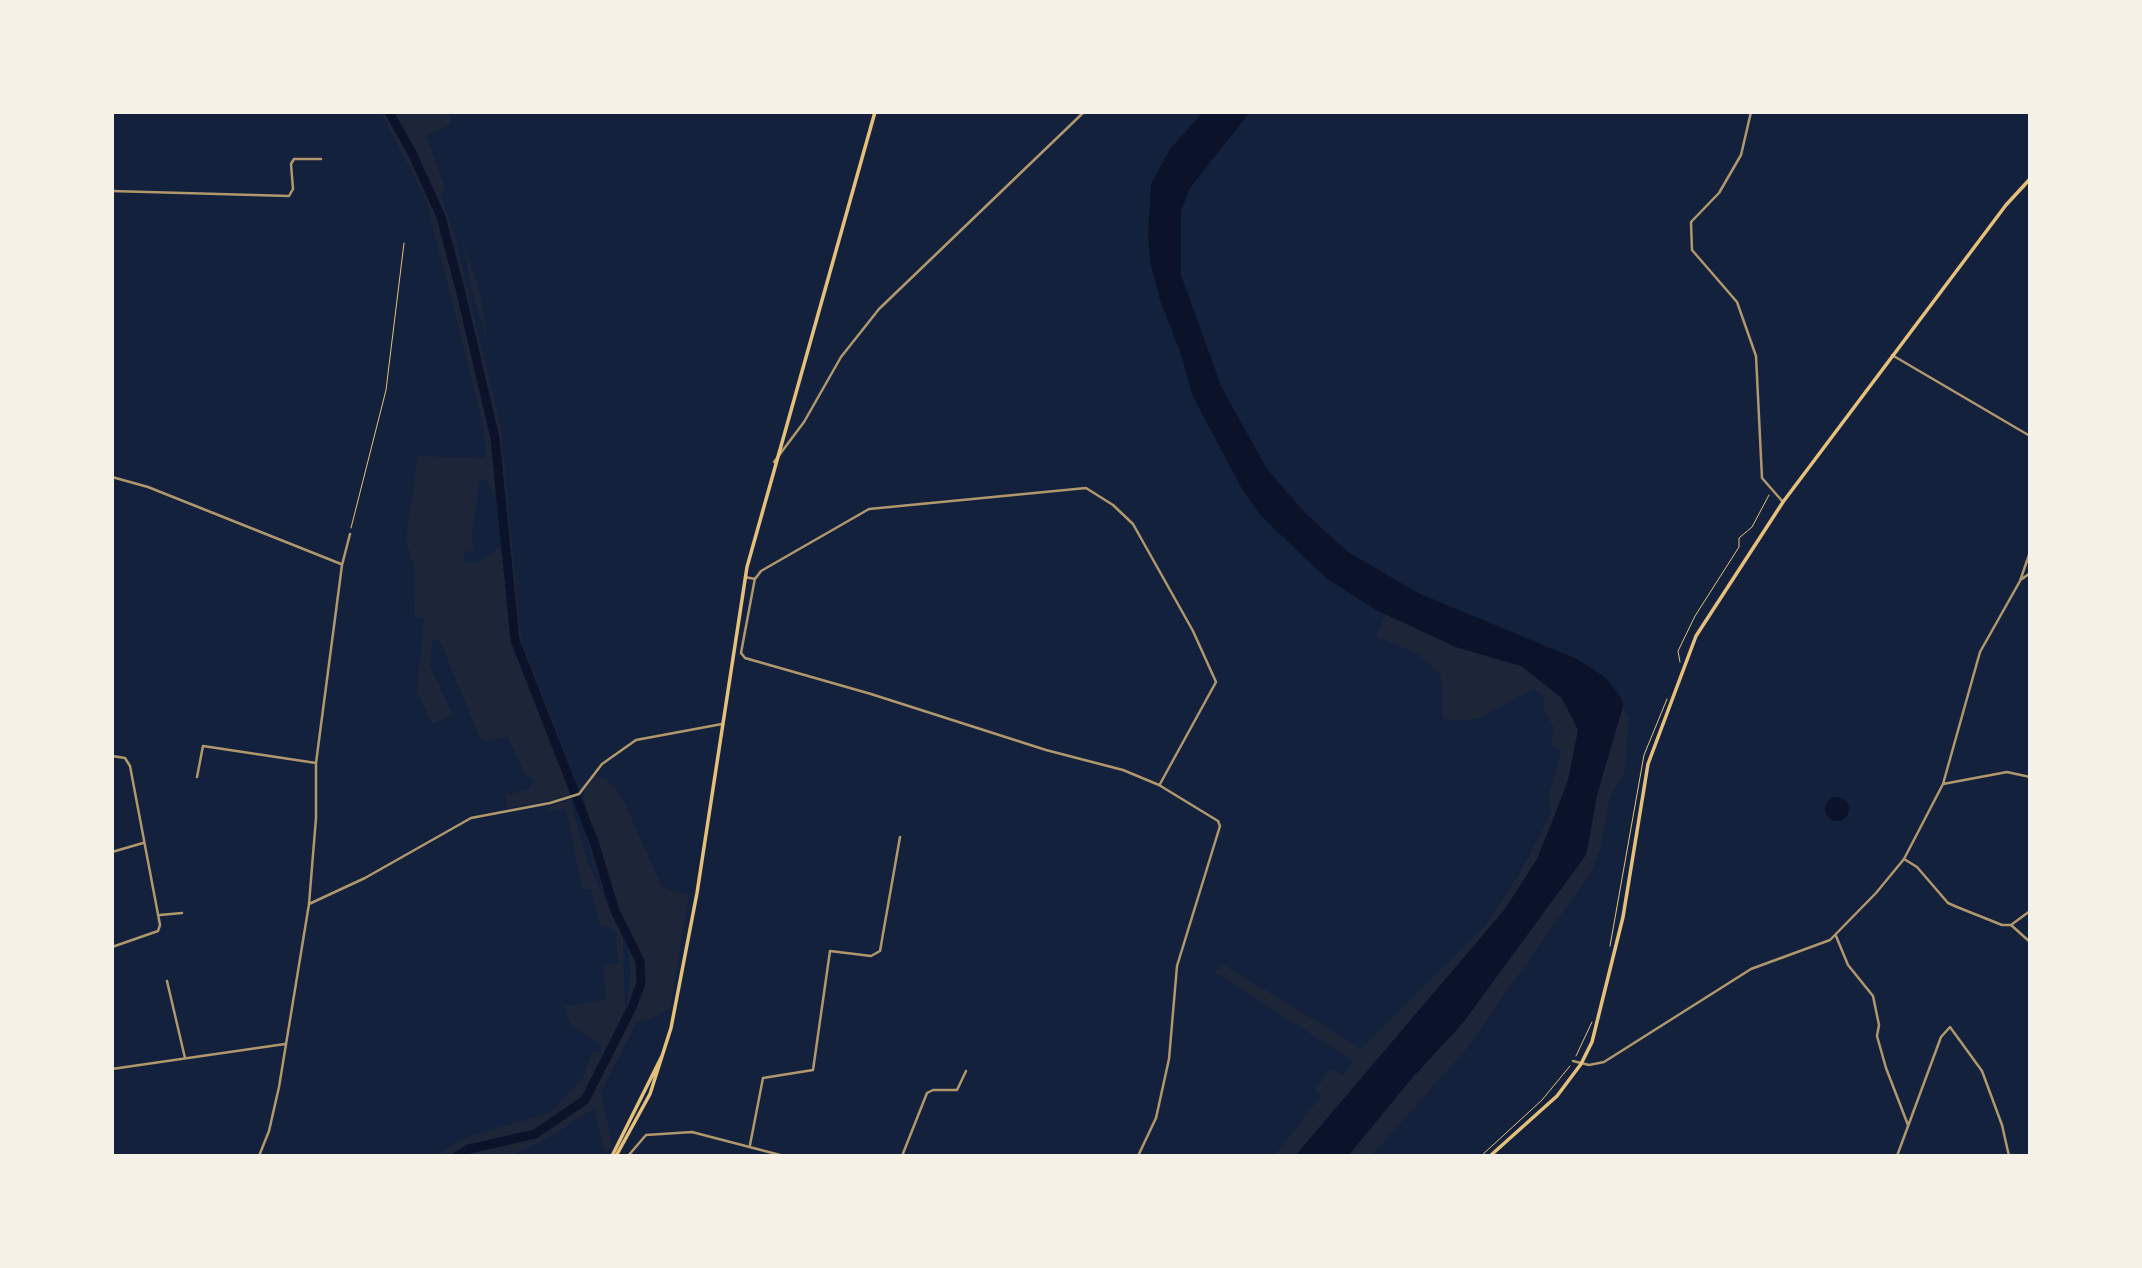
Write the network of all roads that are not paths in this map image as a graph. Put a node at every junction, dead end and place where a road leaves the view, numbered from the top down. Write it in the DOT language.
graph roads {
  1 [pos="876,112"];
  2 [pos="1084,112"];
  3 [pos="1751,112"];
  4 [pos="321,159"];
  5 [pos="2030,179"];
  6 [pos="112,191"];
  7 [pos="1892,355"];
  8 [pos="2030,436"];
  9 [pos="775,462"];
  10 [pos="112,477"];
  11 [pos="1783,502"];
  12 [pos="350,534"];
  13 [pos="2030,552"];
  14 [pos="342,565"];
  15 [pos="2030,573"];
  16 [pos="745,578"];
  17 [pos="755,578"];
  18 [pos="2020,581"];
  19 [pos="723,724"];
  20 [pos="112,756"];
  21 [pos="316,763"];
  22 [pos="197,778"];
  23 [pos="2030,778"];
  24 [pos="1943,784"];
  25 [pos="1159,785"];
  26 [pos="900,837"];
  27 [pos="144,843"];
  28 [pos="112,852"];
  29 [pos="1904,859"];
  30 [pos="309,904"];
  31 [pos="2030,911"];
  32 [pos="182,913"];
  33 [pos="160,915"];
  34 [pos="2011,925"];
  35 [pos="1836,936"];
  36 [pos="2030,942"];
  37 [pos="112,947"];
  38 [pos="167,981"];
  39 [pos="285,1044"];
  40 [pos="185,1058"];
  41 [pos="1573,1061"];
  42 [pos="1581,1064"];
  43 [pos="112,1069"];
  44 [pos="966,1071"];
  45 [pos="1908,1125"];
  46 [pos="750,1145"];
  47 [pos="259,1156"];
  48 [pos="614,1156"];
  49 [pos="628,1156"];
  50 [pos="784,1156"];
  51 [pos="902,1156"];
  52 [pos="1138,1156"];
  53 [pos="1490,1156"];
  54 [pos="1897,1156"];
  55 [pos="2009,1156"];
  1 -- 9 [label="main road"];
  2 -- 9 [label="street"];
  3 -- 11 [label="street"];
  4 -- 6 [label="street"];
  5 -- 7 [label="main road"];
  7 -- 8 [label="street"];
  7 -- 11 [label="main road"];
  9 -- 16 [label="main road"];
  10 -- 14 [label="street"];
  11 -- 42 [label="main road"];
  12 -- 14 [label="street"];
  13 -- 18 [label="street"];
  14 -- 21 [label="street"];
  15 -- 18 [label="street"];
  16 -- 17 [label="street"];
  16 -- 19 [label="main road"];
  17 -- 25 [label="street"];
  17 -- 25 [label="street"];
  18 -- 24 [label="street"];
  19 -- 30 [label="street"];
  19 -- 48 [label="main road"];
  20 -- 27 [label="street"];
  21 -- 22 [label="street"];
  21 -- 30 [label="street"];
  23 -- 24 [label="street"];
  24 -- 29 [label="street"];
  25 -- 52 [label="street"];
  26 -- 46 [label="street"];
  27 -- 28 [label="street"];
  27 -- 33 [label="street"];
  29 -- 34 [label="street"];
  29 -- 35 [label="street"];
  30 -- 39 [label="street"];
  31 -- 34 [label="street"];
  32 -- 33 [label="street"];
  33 -- 37 [label="street"];
  34 -- 36 [label="street"];
  35 -- 42 [label="street"];
  35 -- 45 [label="street"];
  38 -- 40 [label="street"];
  39 -- 40 [label="street"];
  39 -- 47 [label="street"];
  40 -- 43 [label="street"];
  41 -- 42 [label="street"];
  42 -- 53 [label="main road"];
  44 -- 51 [label="street"];
  45 -- 54 [label="street"];
  45 -- 55 [label="street"];
  46 -- 49 [label="street"];
  46 -- 50 [label="street"];
}
